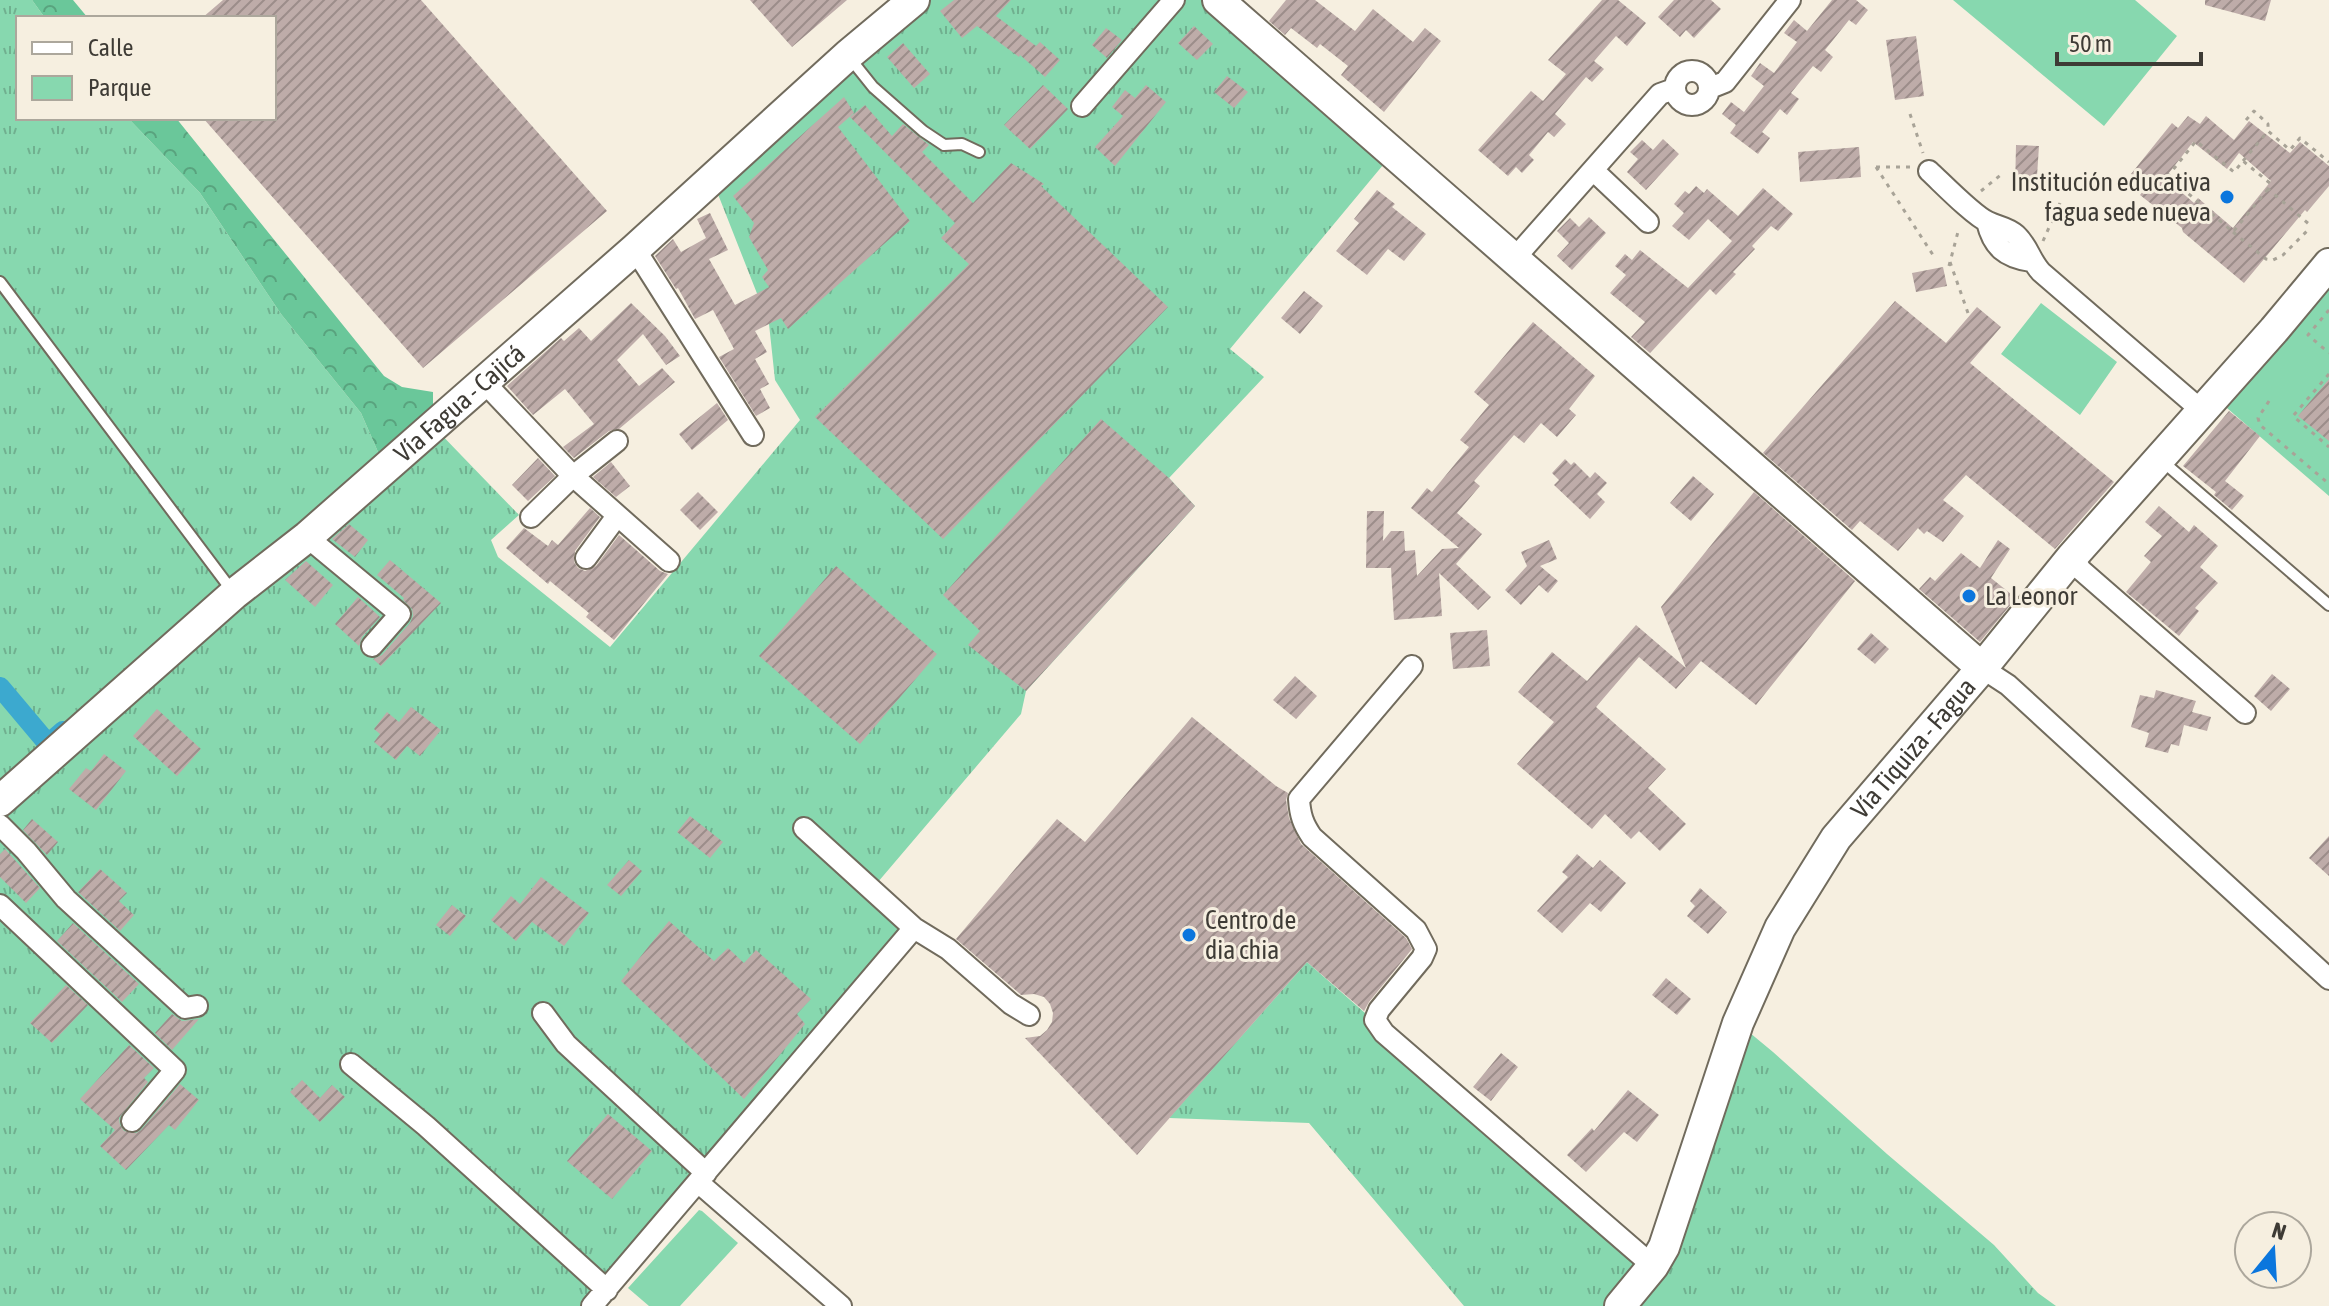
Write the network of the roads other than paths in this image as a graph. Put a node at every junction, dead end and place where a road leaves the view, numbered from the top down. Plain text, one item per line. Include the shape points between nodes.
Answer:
1 (914, 0) edge
2 (1174, 0) edge
3 (1218, 0) edge
4 (1780, 4) edge
5 (848, 55) junction
6 (1082, 106) dead end
7 (979, 152) dead end
8 (1928, 169) road end
9 (1593, 170) junction
10 (1648, 222) dead end
11 (635, 249) junction
12 (1514, 259) junction
13 (2329, 264) edge
14 (0, 282) edge
15 (483, 381) junction
16 (2201, 410) junction
17 (753, 435) dead end
18 (617, 441) dead end
19 (2159, 459) junction
20 (573, 476) junction
21 (617, 516) junction
22 (531, 517) dead end
23 (307, 537) junction
24 (2072, 557) junction
25 (586, 558) dead end
26 (669, 561) dead end
27 (234, 594) junction
28 (2329, 605) edge
29 (372, 646) dead end
30 (1412, 666) dead end
31 (1982, 668) junction
32 (2245, 713) dead end
33 (0, 801) edge
34 (0, 825) edge
35 (804, 828) dead end
36 (0, 905) edge
37 (914, 928) junction
38 (2329, 979) edge
39 (197, 1006) dead end
40 (543, 1013) dead end
41 (1029, 1015) dead end
42 (351, 1064) dead end
43 (132, 1121) dead end
44 (702, 1178) junction
45 (1653, 1266) junction
46 (607, 1290) junction
47 (592, 1306) edge
48 (841, 1306) edge
49 (1620, 1306) edge

1 - 5 street, Vía Fagua - Cajicá
2 - 6 street
3 - 12 street
4 - 9 street via 1725,82 1710,88 1700,73 1678,77 1674,89 1660,94
5 - 7 lane via 873,87 923,131 944,145 962,144
5 - 11 street, Vía Fagua - Cajicá
8 - 16 street via 1987,222 2018,236 2031,261
9 - 10 street
9 - 12 street
11 - 15 street, Vía Fagua - Cajicá
11 - 17 street
12 - 31 street
13 - 16 street, Vía Tiquiza - Fagua
14 - 27 lane
15 - 20 street
15 - 23 street, Vía Fagua - Cajicá
16 - 19 street, Vía Tiquiza - Fagua
18 - 20 street
19 - 24 street, Vía Tiquiza - Fagua
19 - 28 lane
20 - 21 street
20 - 22 street
21 - 25 street
21 - 26 street
23 - 27 street, Vía Fagua - Cajicá
23 - 29 street via 400,614
24 - 31 street, Vía Tiquiza - Fagua
24 - 32 street
27 - 33 street, Vía Fagua - Cajicá
30 - 45 street via 1299,799 1300,815 1312,837 1416,930 1426,949 1375,1020
31 - 38 street via 2008,685
31 - 45 street, Vía Tiquiza - Fagua via 1836,838 1780,928 1738,1023 1664,1247
34 - 39 street via 66,899 163,989 185,1008
35 - 37 street
36 - 43 street via 175,1070
37 - 41 street
37 - 44 street
40 - 44 street via 566,1044
42 - 46 street
44 - 46 street
44 - 48 street
45 - 49 street, Vía Tiquiza - Fagua
46 - 47 street

